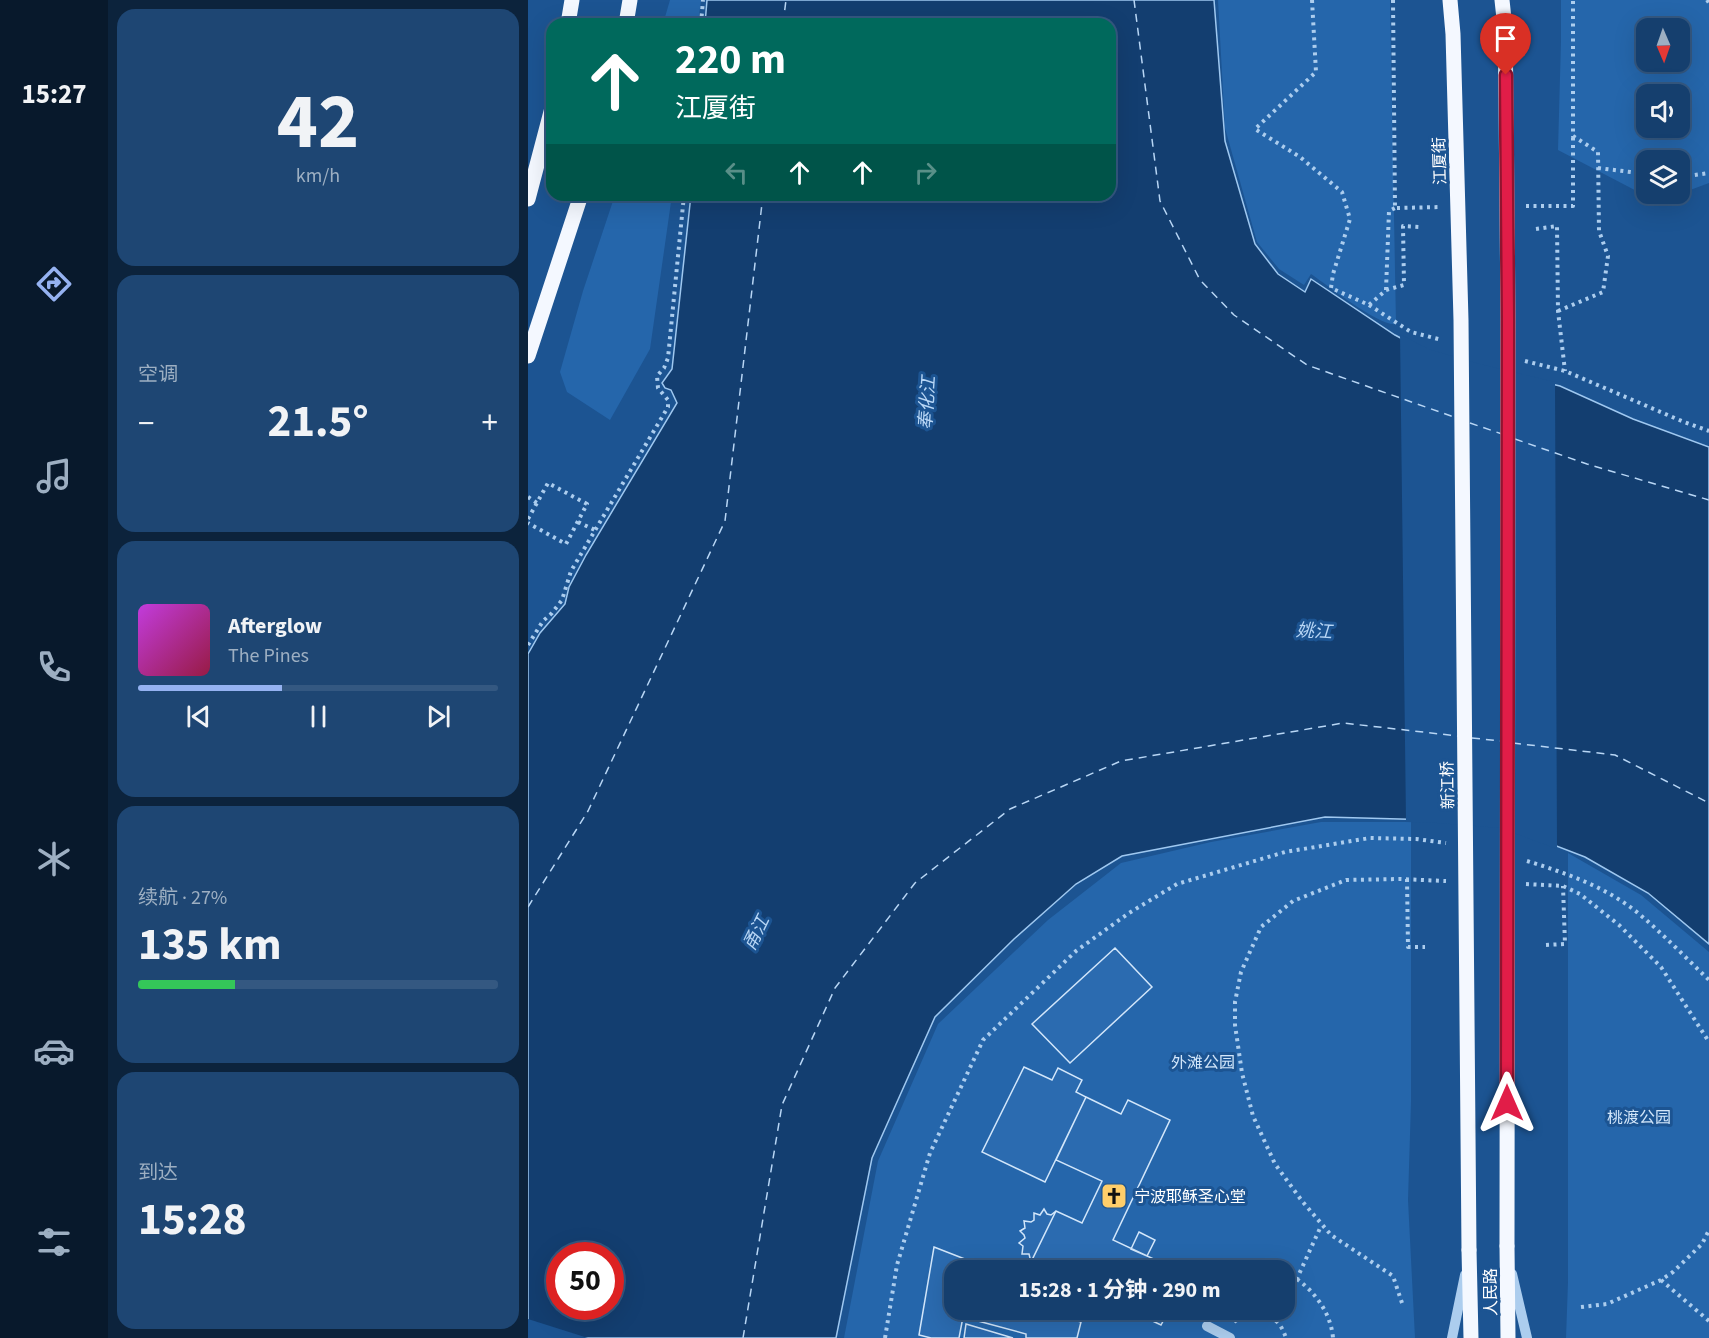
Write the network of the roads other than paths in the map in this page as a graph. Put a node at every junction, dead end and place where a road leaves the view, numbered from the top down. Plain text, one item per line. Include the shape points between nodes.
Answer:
1 (572, 0) edge
2 (630, 0) edge
3 (1450, 0) edge
4 (1502, 0) edge
5 (569, 18) edge
6 (627, 18) edge
7 (546, 131) edge
8 (528, 199) edge
9 (579, 201) edge
10 (1461, 320) joint
11 (528, 356) edge
12 (1508, 1252) junction
13 (1469, 1254) junction
14 (1207, 1326) dead end
15 (1227, 1337) edge
16 (1452, 1338) edge
17 (1471, 1338) edge
18 (1508, 1338) edge
19 (1527, 1338) edge

1 - 5 main road
2 - 6 main road
3 - 10 main road, 江厦街, bridge
4 - 12 main road, bridge via 1508,318
7 - 8 main road
9 - 11 main road
10 - 13 main road, 新江桥, bridge
12 - 18 main road, 人民路
12 - 19 street
13 - 16 street
13 - 17 main road, 人民路
14 - 15 street

